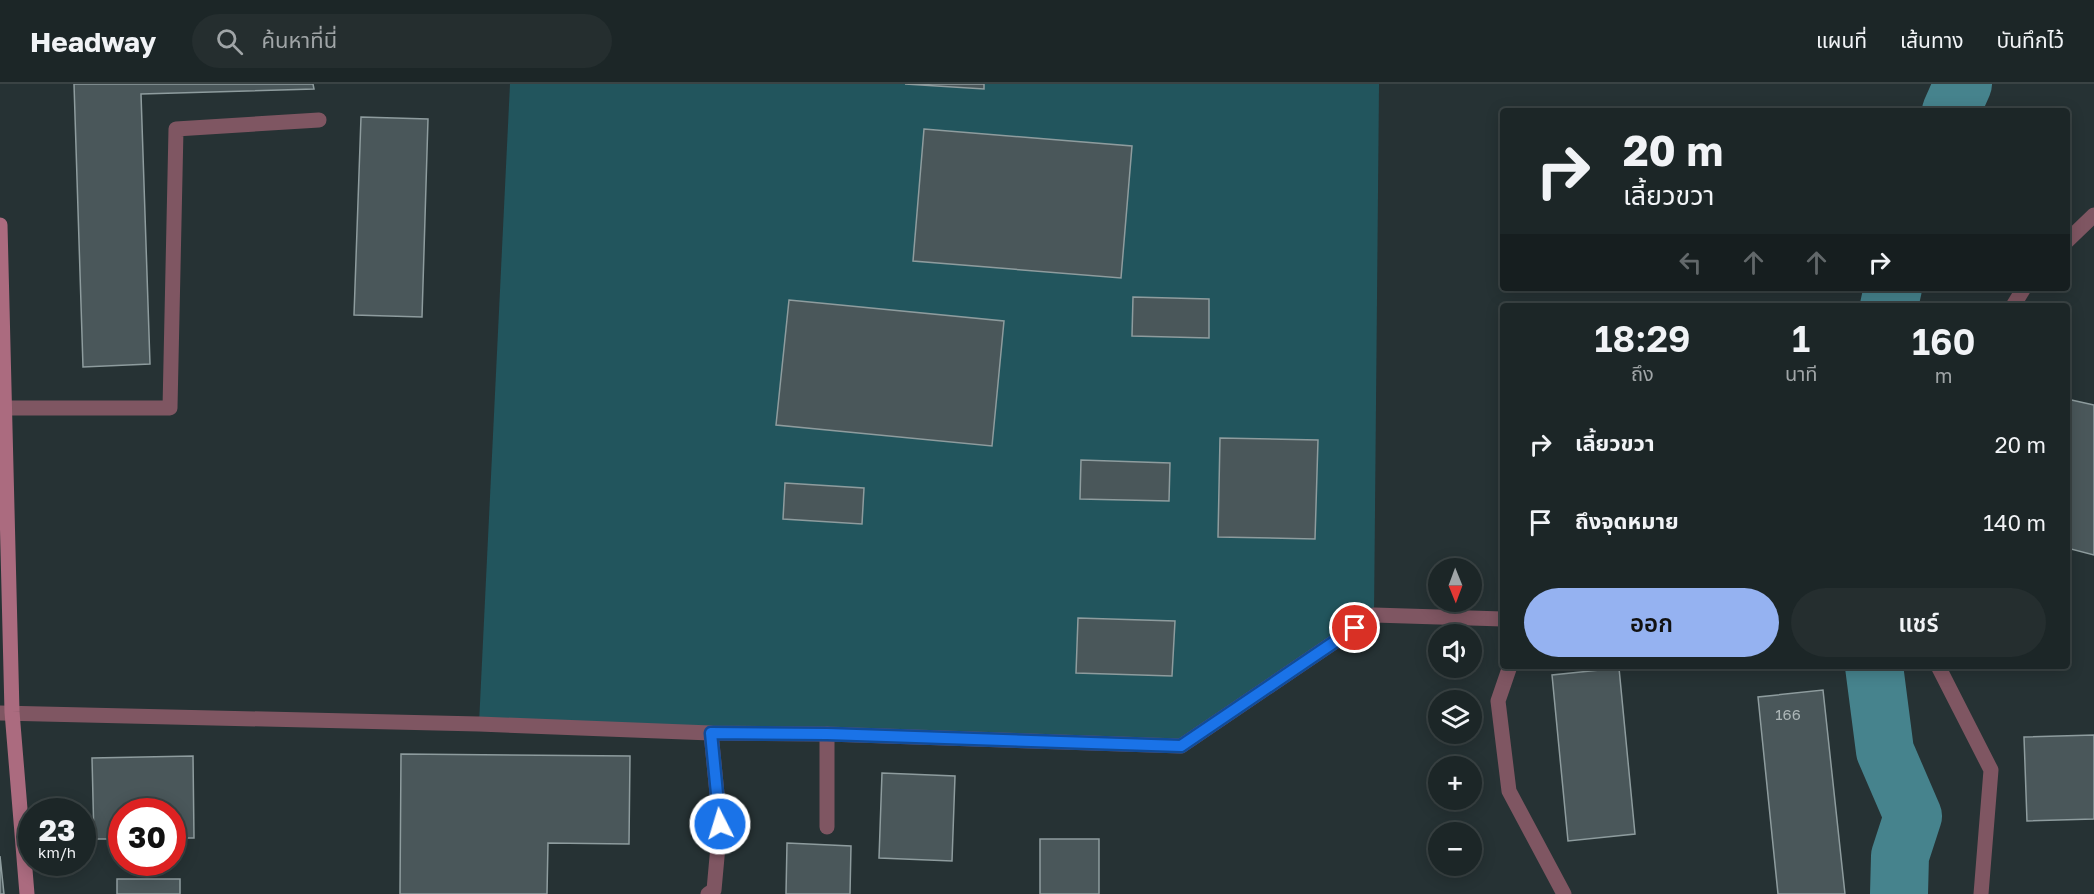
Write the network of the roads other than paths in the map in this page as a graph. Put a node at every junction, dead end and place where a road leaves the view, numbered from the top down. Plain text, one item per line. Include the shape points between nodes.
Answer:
1 (319, 120) dead end
2 (2094, 215) edge
3 (0, 225) edge
4 (2070, 238) edge
5 (4, 408) junction
6 (1500, 619) edge
7 (1509, 669) edge
8 (1940, 669) edge
9 (6, 712) edge
10 (711, 733) junction
11 (827, 734) junction
12 (827, 827) dead end
13 (27, 894) edge
14 (708, 894) edge
15 (1564, 894) edge
16 (1981, 894) edge

1 - 5 street via 176,129 170,408
2 - 4 street
3 - 5 street
5 - 9 street
6 - 11 street via 1374,615 1181,746
7 - 15 street via 1498,701 1509,790
8 - 16 street via 1991,770
9 - 10 street
9 - 13 street
10 - 11 street
10 - 14 street via 720,824 714,890
11 - 12 street

